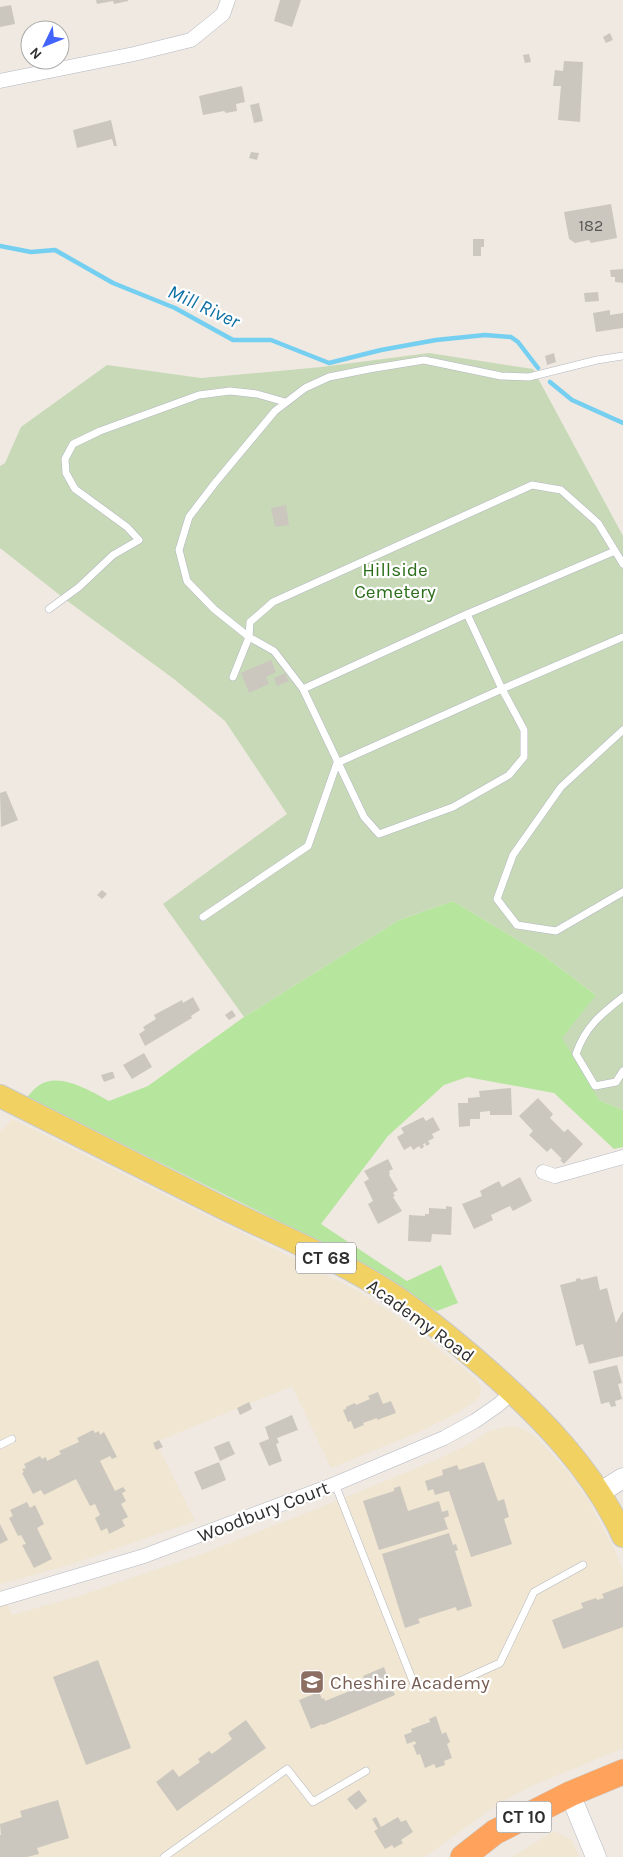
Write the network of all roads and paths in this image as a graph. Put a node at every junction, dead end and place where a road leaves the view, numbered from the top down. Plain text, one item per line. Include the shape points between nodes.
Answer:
1 (228, 0) edge
2 (0, 81) edge
3 (623, 356) edge
4 (285, 402) junction
5 (615, 552) junction
6 (623, 564) edge
7 (48, 609) dead end
8 (467, 614) junction
9 (623, 636) edge
10 (249, 637) junction
11 (233, 677) dead end
12 (303, 689) junction
13 (502, 689) junction
14 (623, 730) edge
15 (337, 763) junction
16 (623, 892) edge
17 (203, 917) dead end
18 (623, 997) edge
19 (623, 1071) edge
20 (0, 1096) edge
21 (623, 1157) edge
22 (543, 1172) dead end
23 (512, 1392) junction
24 (12, 1439) dead end
25 (0, 1445) edge
26 (623, 1478) edge
27 (335, 1484) junction
28 (599, 1493) junction
29 (623, 1536) edge
30 (583, 1565) dead end
31 (0, 1599) edge
32 (366, 1771) dead end
33 (623, 1772) edge
34 (570, 1794) junction
35 (164, 1857) edge
36 (463, 1857) edge
37 (596, 1857) edge

1 - 2 street via 223,14 190,40
3 - 4 lane via 529,377 501,376 424,360 329,377
4 - 7 lane via 230,391 199,395 73,444 65,460 66,473 75,489 127,527 139,540 113,554 80,587
4 - 10 lane via 189,517 179,550 187,581 214,609
5 - 6 lane
5 - 8 lane
5 - 10 lane via 598,523 561,490 532,486 273,602 250,622
8 - 12 lane
8 - 13 lane
9 - 13 lane
10 - 11 lane
10 - 12 lane via 274,651
12 - 15 lane
13 - 15 lane
13 - 15 lane via 524,730 524,757 508,775 453,807 379,834 364,817
14 - 16 lane via 561,787 513,855 497,899 517,925 556,931
15 - 17 lane via 308,846
18 - 19 lane via 596,1018 580,1041 576,1054 596,1086 616,1082
20 - 23 main road, Academy Road / CT 68 via 378,1286 454,1341
21 - 22 street via 555,1176
23 - 27 street, Woodbury Court via 475,1421 444,1438
23 - 28 main road, Academy Road / CT 68 via 550,1430
24 - 25 lane
26 - 28 street
27 - 30 lane via 414,1684 449,1686 500,1663 534,1592
27 - 31 street, Woodbury Court via 144,1556
28 - 29 main road, Academy Road / CT 68
32 - 35 lane via 314,1802 287,1768
33 - 34 highway, CT 10
34 - 36 highway, CT 10 via 495,1832
34 - 37 street

